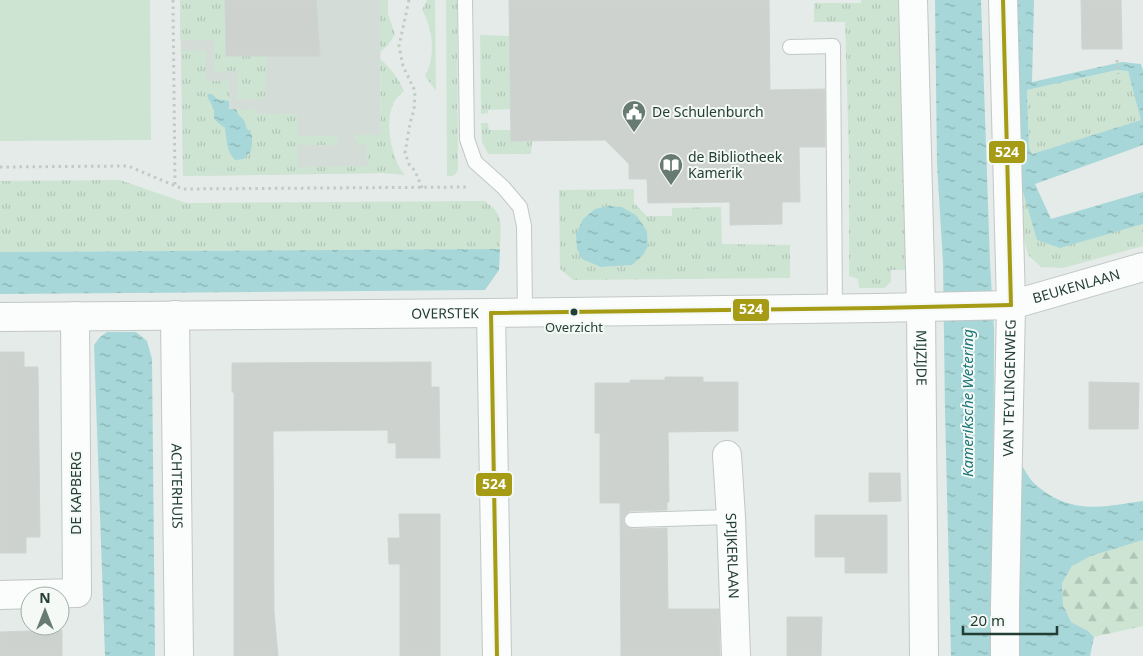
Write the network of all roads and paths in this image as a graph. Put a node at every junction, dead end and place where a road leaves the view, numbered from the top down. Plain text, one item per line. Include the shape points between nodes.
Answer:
1 (173, 0) edge
2 (409, 0) edge
3 (466, 0) edge
4 (913, 0) edge
5 (1003, 0) edge
6 (790, 47) dead end
7 (1118, 60) dead end
8 (1118, 74) dead end
9 (0, 166) edge
10 (175, 186) junction
11 (503, 186) junction
12 (422, 188) junction
13 (1143, 267) edge
14 (1004, 305) junction
15 (926, 307) junction
16 (835, 309) junction
17 (491, 313) junction
18 (525, 313) junction
19 (175, 315) junction
20 (75, 316) junction
21 (0, 317) edge
22 (727, 456) dead end
23 (731, 518) junction
24 (632, 520) dead end
25 (0, 595) edge
26 (179, 656) edge
27 (496, 656) edge
28 (736, 656) edge
29 (924, 656) edge
30 (1005, 656) edge

1 - 10 path
2 - 12 path via 399,46 403,66 415,91 406,153
3 - 11 lane via 467,139 475,162
4 - 15 street, MIJZIJDE
5 - 14 street, VAN TEYLINGENWEG
6 - 16 lane via 834,46
7 - 8 path
9 - 10 path via 128,166
10 - 12 path via 183,189
11 - 12 path
11 - 18 lane via 520,207 524,226
13 - 14 street, BEUKENLAAN
14 - 15 street, OVERSTEK
14 - 30 street, VAN TEYLINGENWEG
15 - 16 street, OVERSTEK
15 - 29 street, MIJZIJDE
16 - 18 street, OVERSTEK
17 - 18 street, OVERSTEK
17 - 19 street, OVERSTEK
17 - 27 street
19 - 20 street, OVERSTEK
19 - 26 street, ACHTERHUIS
20 - 21 street, OVERSTEK
20 - 25 street, DE KAPBERG via 77,592
22 - 23 street, SPIJKERLAAN
23 - 24 lane
23 - 28 street, SPIJKERLAAN

